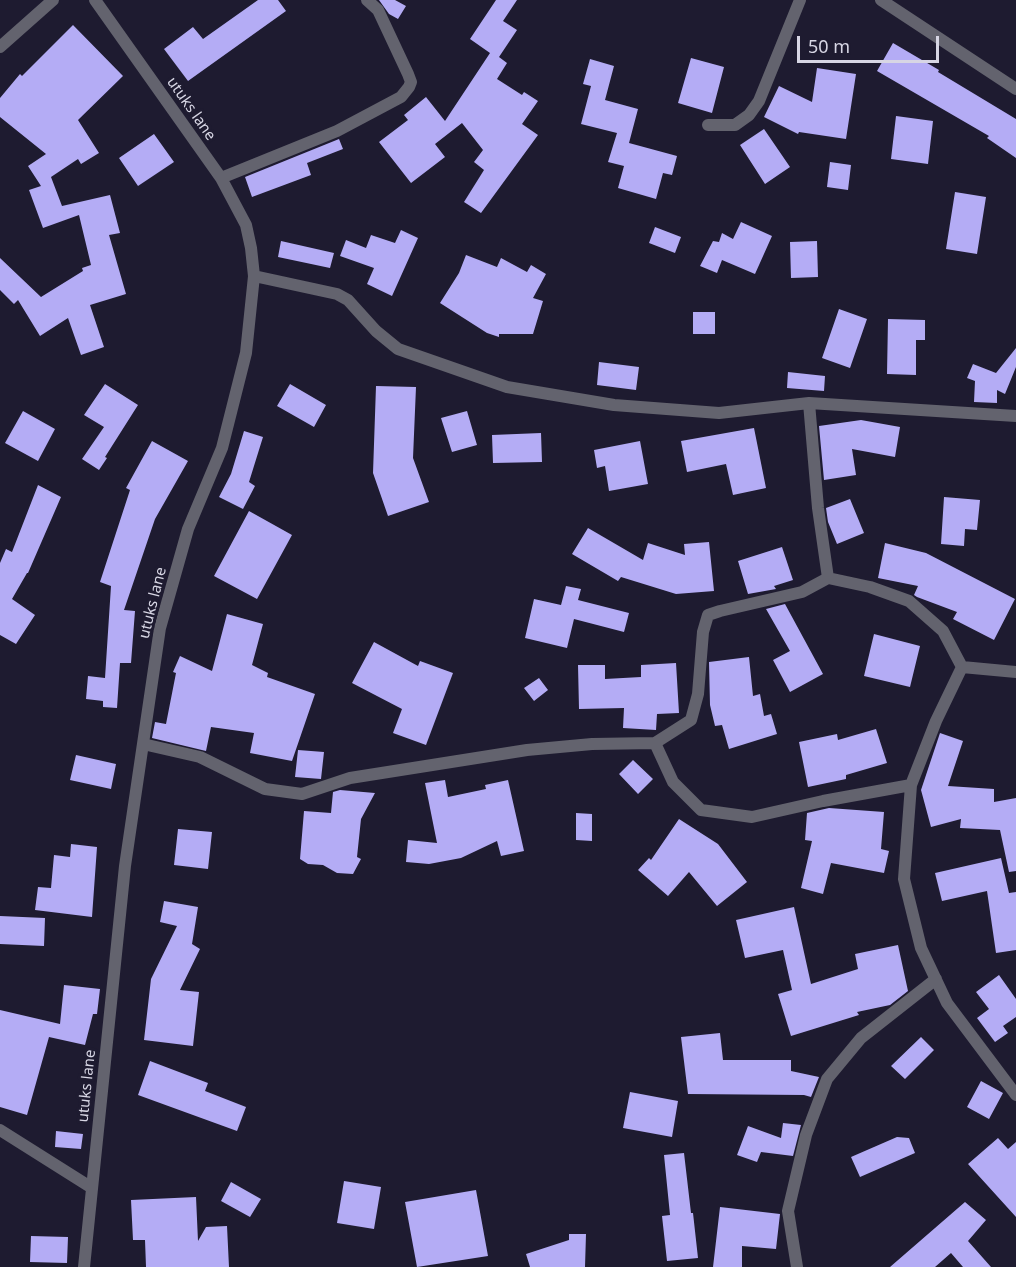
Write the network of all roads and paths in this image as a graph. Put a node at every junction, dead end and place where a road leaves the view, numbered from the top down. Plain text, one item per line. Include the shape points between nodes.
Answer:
1 (53, 0) edge
2 (94, 0) edge
3 (368, 0) edge
4 (800, 0) edge
5 (881, 0) edge
6 (0, 47) edge
7 (1016, 89) edge
8 (708, 125) dead end
9 (221, 178) junction
10 (254, 276) junction
11 (809, 403) junction
12 (1016, 417) edge
13 (828, 578) junction
14 (962, 667) junction
15 (1016, 672) edge
16 (655, 743) junction
17 (143, 744) junction
18 (911, 785) junction
19 (936, 979) junction
20 (1016, 1095) edge
21 (0, 1130) edge
22 (92, 1188) junction
23 (84, 1267) edge
24 (797, 1267) edge

1 - 6 street
2 - 9 street, utuks lane
3 - 9 street via 378,10 411,82 401,97 337,131
4 - 8 street via 759,101 749,115 735,125
5 - 7 street
9 - 10 street, utuks lane via 246,225
10 - 11 street via 337,294 398,349 507,387 615,405 719,412
10 - 17 street, utuks lane via 246,353 222,448 188,529 160,628
11 - 12 street
11 - 13 street
13 - 14 street via 909,601 942,631
13 - 16 street via 802,592 708,615 698,694 690,720
14 - 15 street
14 - 18 street
16 - 17 street via 527,750 350,778 302,795 265,789 200,757
16 - 18 street via 673,782 701,810 752,818
17 - 22 street, utuks lane via 125,866
18 - 19 street via 904,879 921,948
19 - 20 street via 947,1004
19 - 24 street via 861,1038 828,1079 806,1135 788,1211
21 - 22 street
22 - 23 street, utuks lane

